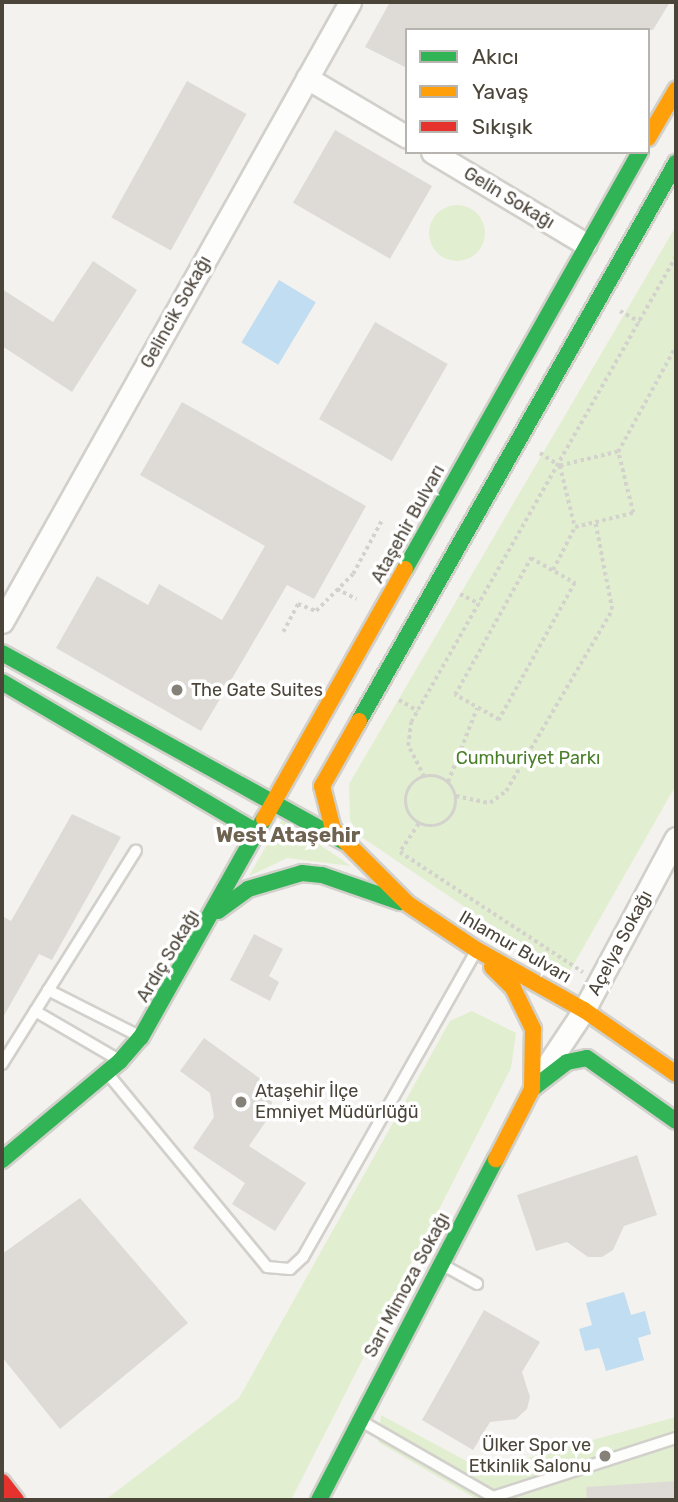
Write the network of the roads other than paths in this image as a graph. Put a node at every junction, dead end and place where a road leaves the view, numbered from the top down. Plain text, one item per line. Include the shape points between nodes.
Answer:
1 (350, 2) edge
2 (307, 78) junction
3 (676, 90) edge
4 (650, 135) edge
5 (405, 136) edge
6 (435, 154) edge
7 (639, 154) edge
8 (676, 163) edge
9 (586, 244) junction
10 (2, 622) edge
11 (2, 653) edge
12 (2, 682) edge
13 (275, 803) junction
14 (257, 832) junction
15 (676, 838) edge
16 (344, 842) junction
17 (136, 850) dead end
18 (408, 904) junction
19 (212, 916) junction
20 (477, 950) junction
21 (48, 990) junction
22 (584, 1010) junction
23 (35, 1011) junction
24 (141, 1037) junction
25 (120, 1061) junction
26 (2, 1063) edge
27 (106, 1072) junction
28 (676, 1074) edge
29 (532, 1089) junction
30 (676, 1121) edge
31 (2, 1160) edge
32 (440, 1264) junction
33 (477, 1284) dead end
34 (359, 1420) junction
35 (676, 1438) edge
36 (2, 1482) edge
37 (494, 1498) edge
38 (16, 1500) edge
39 (319, 1500) edge

1 - 2 street, Gelincik Sokağı
2 - 5 street
2 - 10 street, Gelincik Sokağı
3 - 4 main road
6 - 9 street, Gelin Sokağı
7 - 9 main road, Ataşehir Bulvarı
8 - 16 main road via 326,773 322,786 327,809
9 - 13 main road, Ataşehir Bulvarı
11 - 13 main road
12 - 14 main road
13 - 14 main road, Ataşehir Bulvarı
13 - 16 main road
14 - 19 main road, Ataşehir Bulvarı
15 - 22 street, Açelya Sokağı
16 - 18 main road, Ihlamur Bulvarı
17 - 21 lane
18 - 19 main road, Ardıç Sokağı via 322,875 302,873 248,889
18 - 20 main road, Ihlamur Bulvarı
19 - 24 main road, Ardıç Sokağı
20 - 22 main road, Ihlamur Bulvarı
20 - 27 lane via 303,1257 290,1269 267,1267
20 - 29 main road via 525,1006 533,1029
21 - 23 lane
21 - 24 lane
22 - 28 main road, Ihlamur Bulvarı
22 - 29 street, Açelya Sokağı
23 - 25 lane
23 - 26 lane
24 - 25 main road, Ardıç Sokağı
25 - 27 main road, Ardıç Sokağı
27 - 31 main road, Ardıç Sokağı
29 - 30 main road via 567,1062 587,1058
29 - 32 main road, Sarı Mimoza Sokağı
32 - 33 lane
32 - 34 main road, Sarı Mimoza Sokağı
34 - 37 lane
34 - 39 main road, Sarı Mimoza Sokağı
35 - 37 lane
36 - 38 main road

